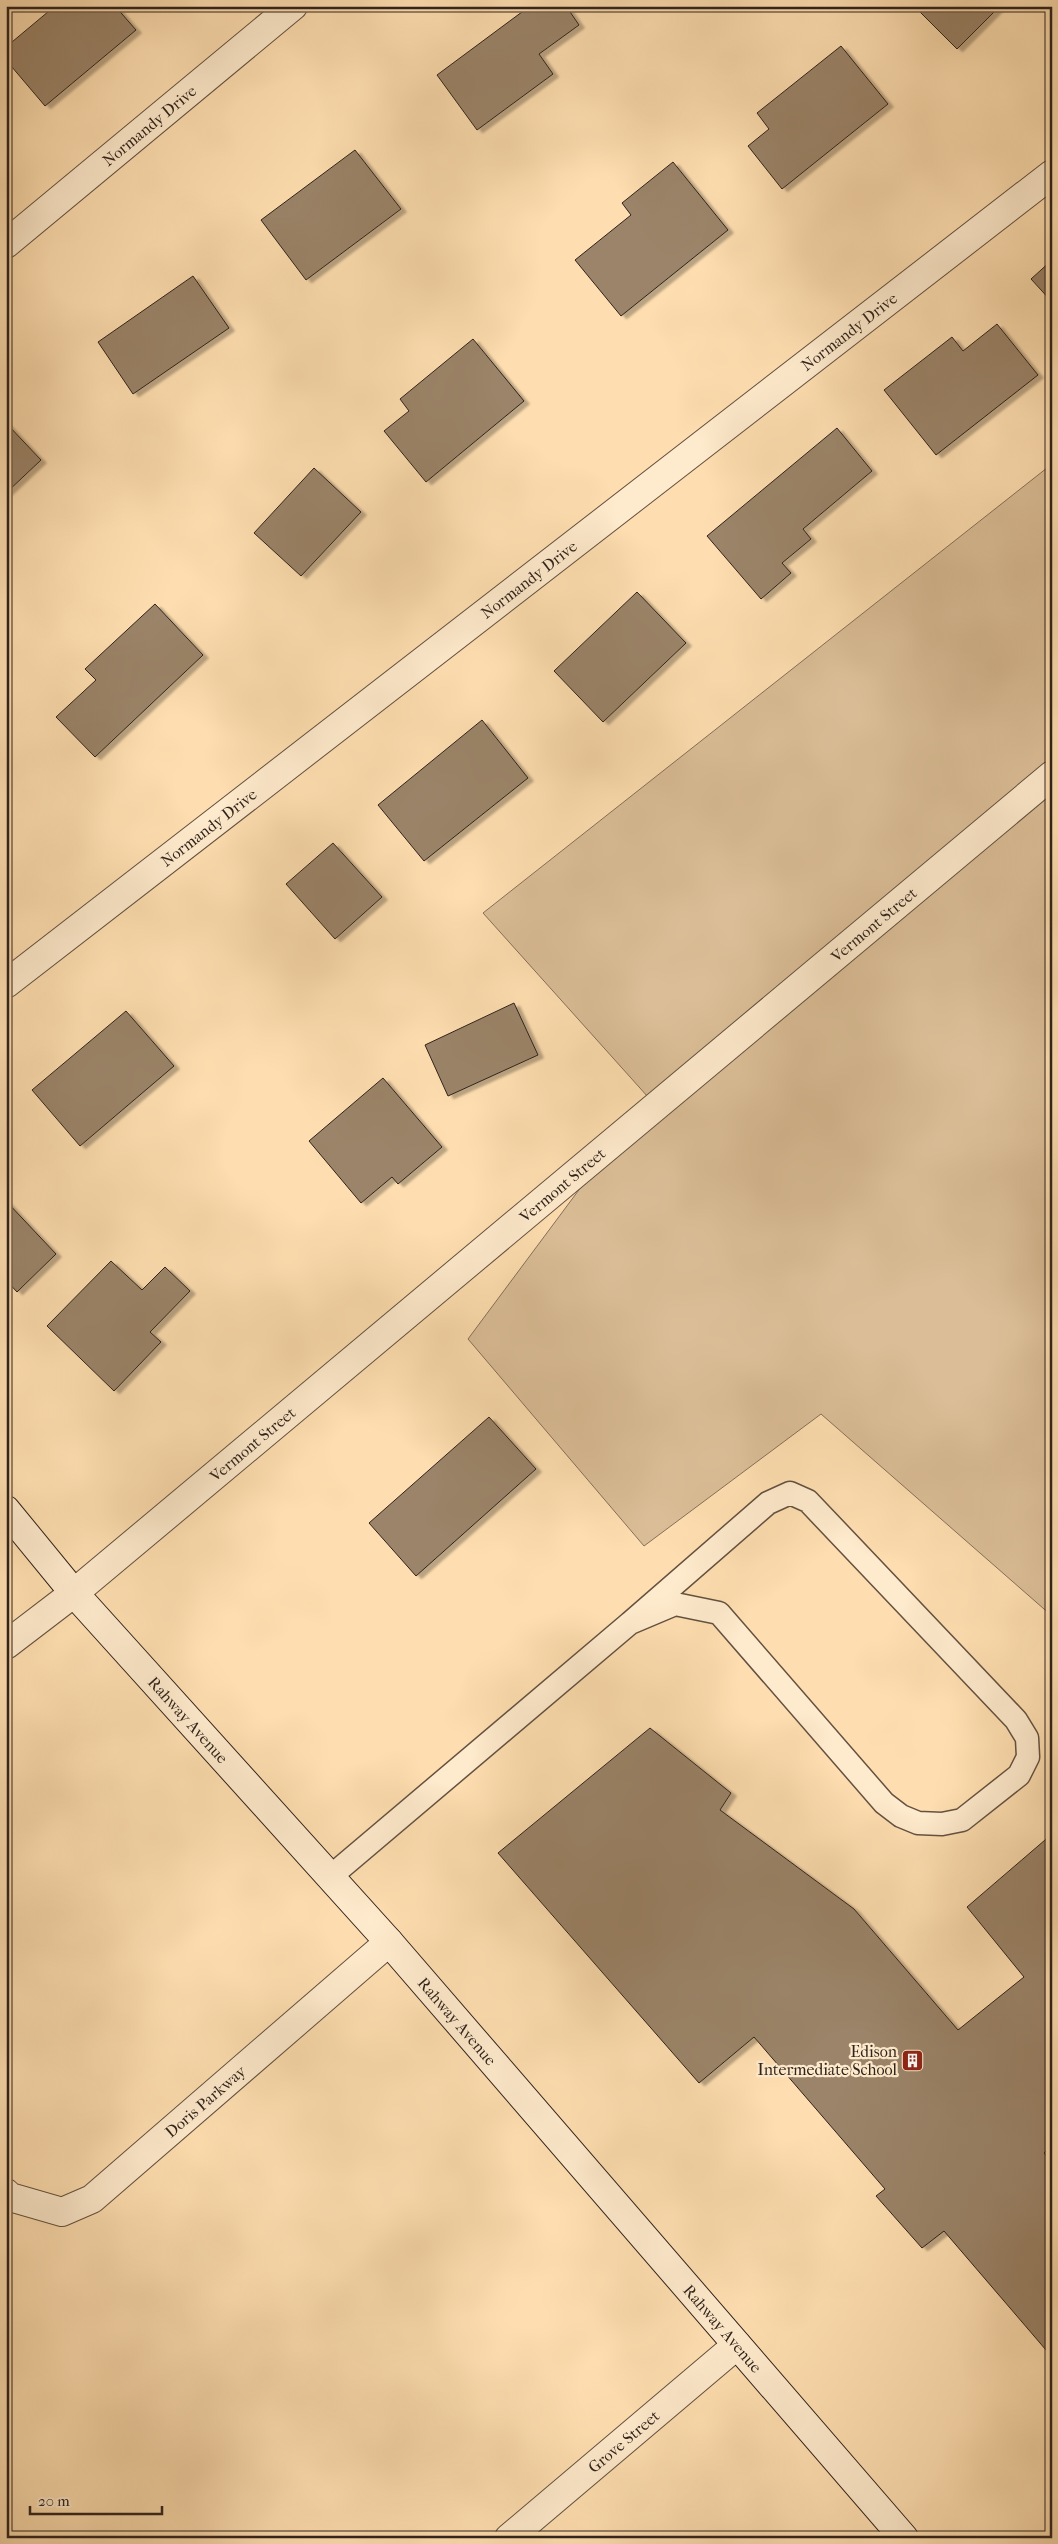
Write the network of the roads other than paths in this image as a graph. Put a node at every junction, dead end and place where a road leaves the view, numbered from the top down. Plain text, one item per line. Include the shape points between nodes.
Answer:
1 (293, 6) edge
2 (1052, 174) edge
3 (6, 244) edge
4 (1052, 775) edge
5 (6, 984) edge
6 (6, 1510) edge
7 (74, 1593) junction
8 (630, 1623) junction
9 (6, 1645) edge
10 (330, 1877) junction
11 (389, 1942) junction
12 (6, 2193) edge
13 (737, 2344) junction
14 (509, 2538) edge
15 (904, 2538) edge

1 - 3 street, Normandy Drive
2 - 5 street, Normandy Drive
4 - 7 street, Vermont Street
6 - 7 street, Rahway Avenue
7 - 9 street
7 - 10 street, Rahway Avenue
8 - 8 lane via 675,1604 719,1613 884,1803 900,1816 918,1823 942,1824 962,1820 1019,1775 1028,1757 1027,1738 1016,1720 808,1501 790,1493 768,1503
8 - 10 lane
10 - 11 street, Rahway Avenue
11 - 12 street, Doris Parkway via 92,2199 62,2212 10,2198
11 - 13 street, Rahway Avenue
13 - 14 street, Grove Street
13 - 15 street, Rahway Avenue

